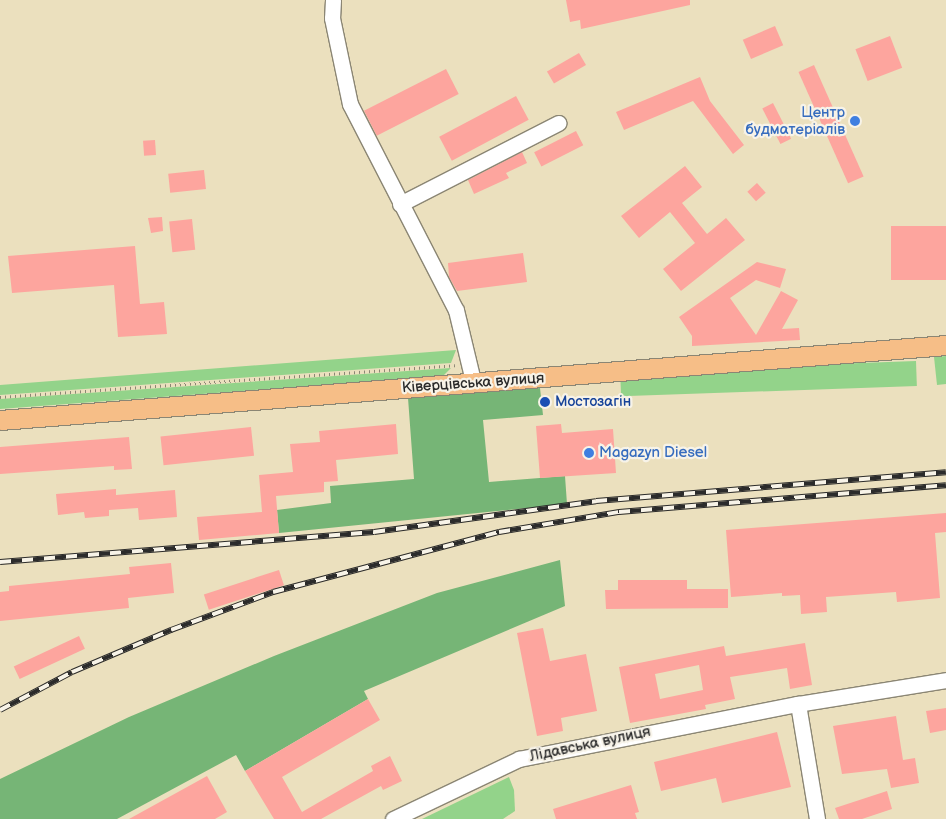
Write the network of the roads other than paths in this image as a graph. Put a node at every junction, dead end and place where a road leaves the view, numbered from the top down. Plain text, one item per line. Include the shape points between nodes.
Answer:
1 (333, 0) edge
2 (558, 123) dead end
3 (400, 204) junction
4 (946, 345) edge
5 (471, 373) junction
6 (0, 420) edge
7 (946, 680) edge
8 (798, 704) junction
9 (393, 819) edge
10 (817, 819) edge

1 - 3 street via 332,18 350,104
2 - 3 street
3 - 5 street via 456,310
4 - 5 main road, Ківерцівська вулиця
5 - 6 main road, Ківерцівська вулиця
7 - 8 street, Лідавська вулиця
8 - 9 street, Лідавська вулиця via 519,759
8 - 10 street

